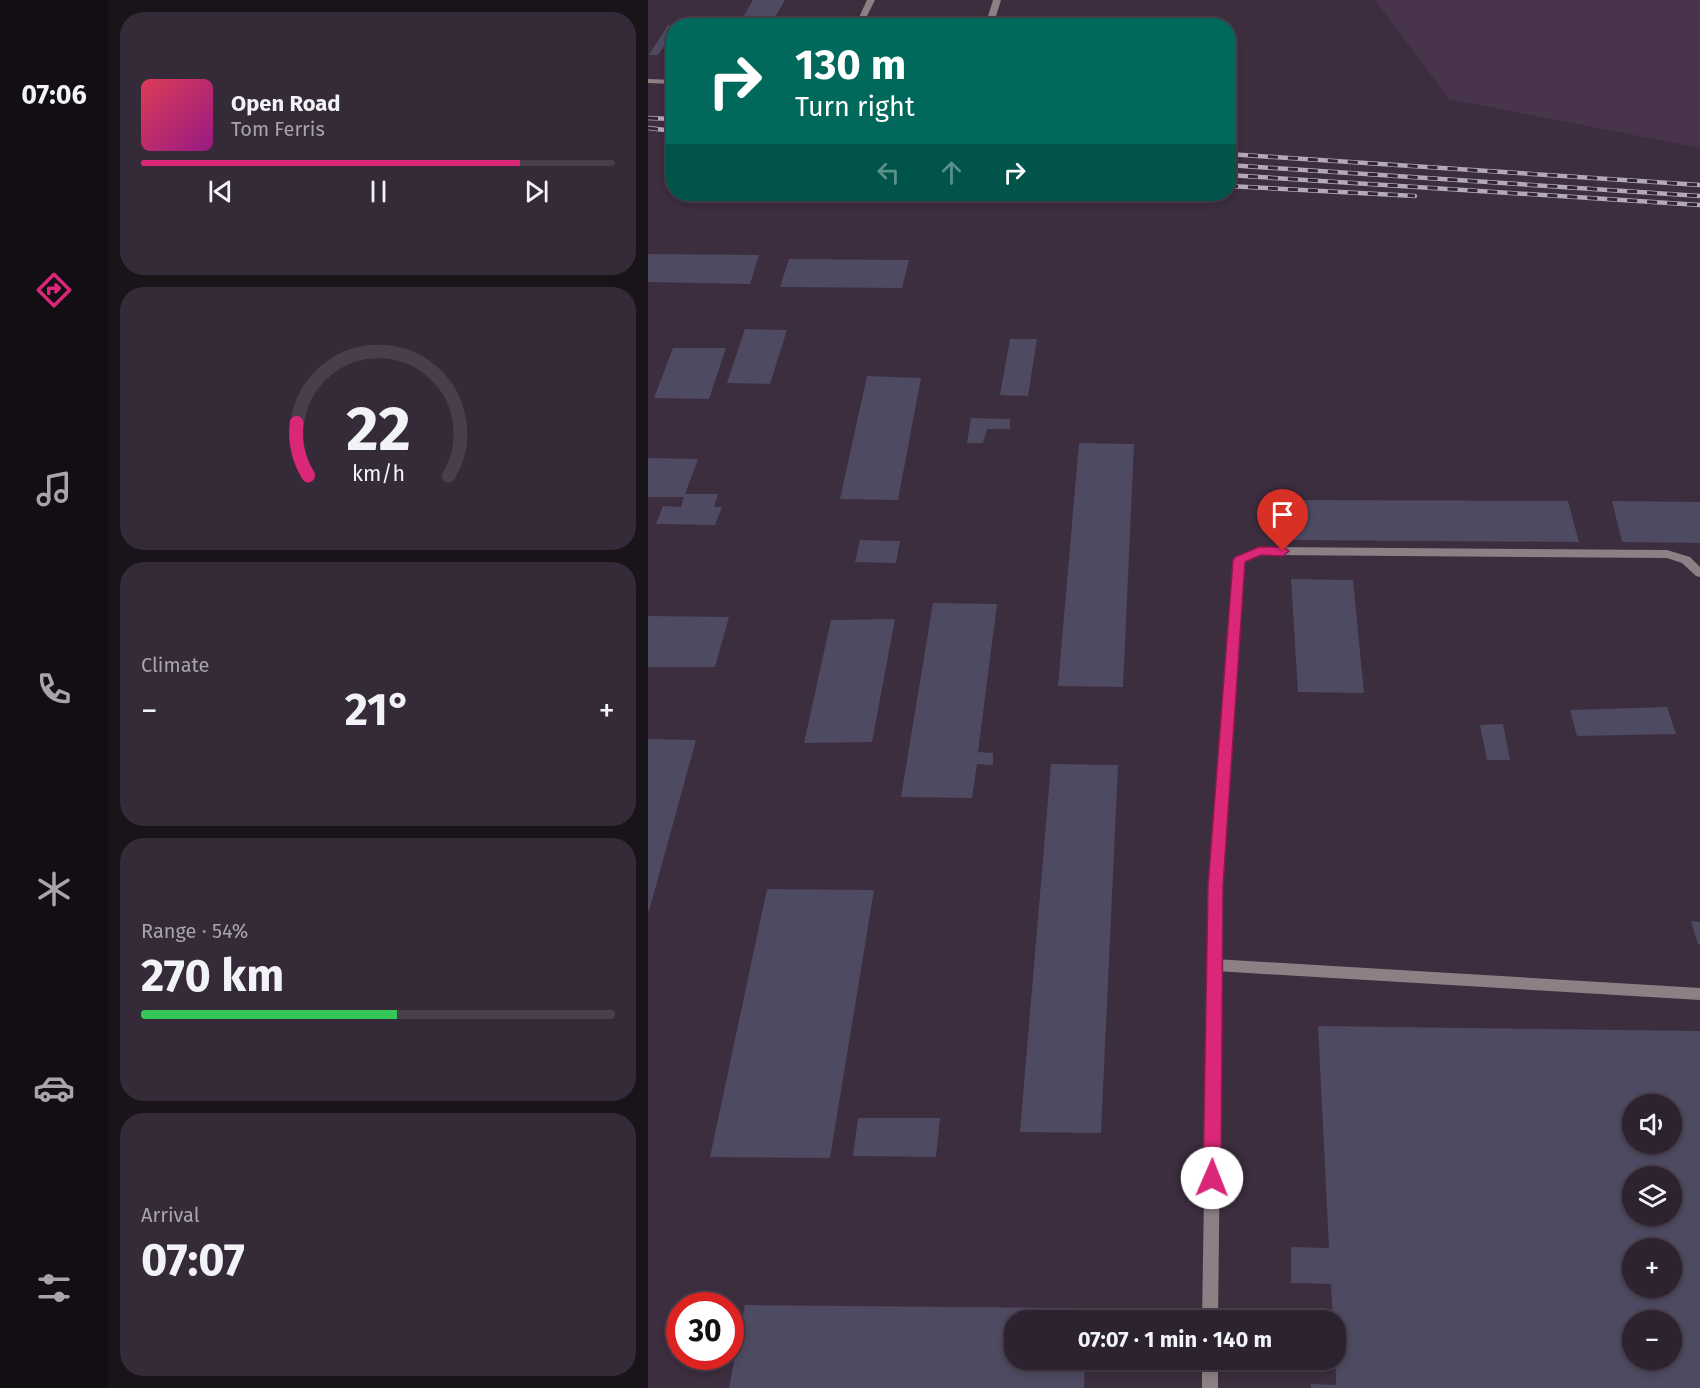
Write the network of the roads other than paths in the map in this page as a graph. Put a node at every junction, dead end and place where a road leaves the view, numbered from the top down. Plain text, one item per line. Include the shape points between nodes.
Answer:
1 (871, 0) edge
2 (997, 0) edge
3 (862, 18) edge
4 (991, 18) edge
5 (648, 81) edge
6 (666, 82) edge
7 (1700, 573) edge
8 (1215, 965) junction
9 (1700, 994) edge
10 (1210, 1310) edge
11 (1210, 1370) edge
12 (1209, 1388) edge

1 - 3 street
2 - 4 street
5 - 6 street
7 - 8 street via 1686,560 1667,554 1259,551 1239,560 1216,886
8 - 9 street
8 - 10 street
11 - 12 street

